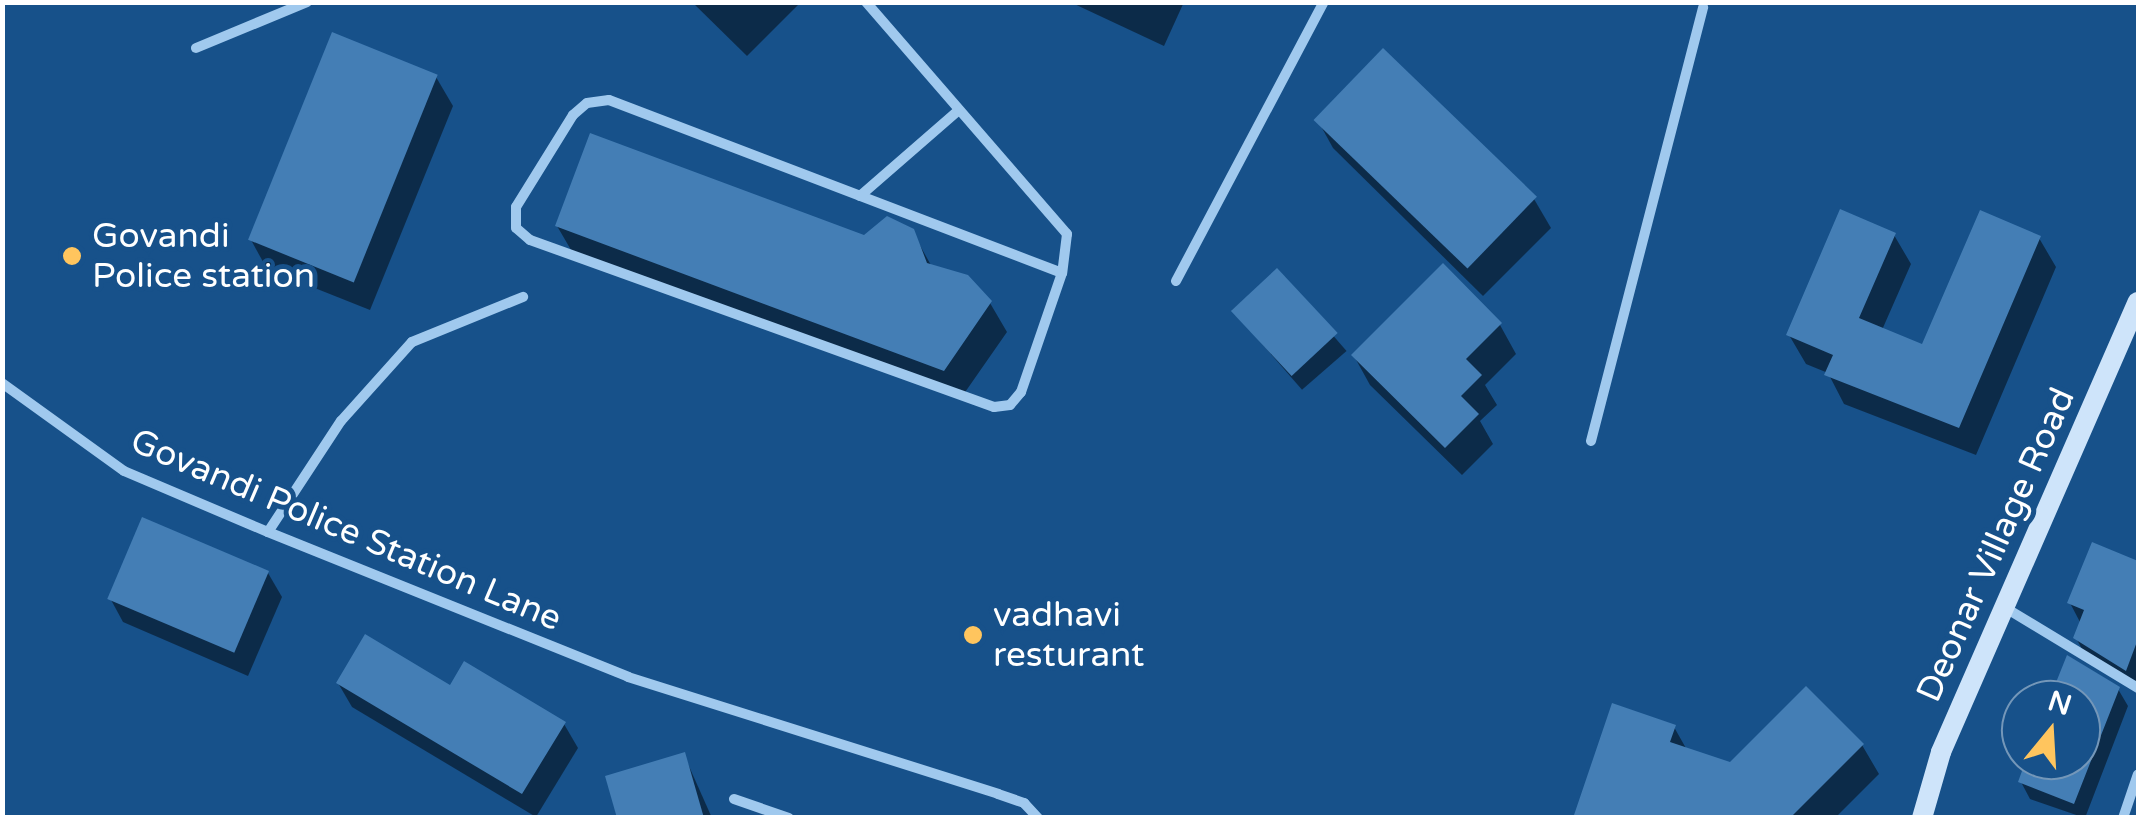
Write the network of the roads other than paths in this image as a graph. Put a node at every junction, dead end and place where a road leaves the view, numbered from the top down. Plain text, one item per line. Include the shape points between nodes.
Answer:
1 (307, 2) edge
2 (866, 2) edge
3 (1324, 2) edge
4 (1688, 2) edge
5 (1704, 5) edge
6 (196, 48) dead end
7 (959, 110) junction
8 (860, 196) junction
9 (1062, 273) junction
10 (1176, 280) dead end
11 (523, 297) dead end
12 (2138, 302) edge
13 (2, 384) edge
14 (1590, 441) dead end
15 (268, 532) junction
16 (2003, 607) junction
17 (2138, 688) edge
18 (2138, 774) edge
19 (734, 800) dead end
20 (789, 818) edge
21 (1038, 818) edge
22 (1922, 818) edge
23 (2123, 818) edge

1 - 6 street
2 - 7 street
3 - 10 street
4 - 5 street
5 - 14 street
7 - 8 street
7 - 9 street via 1067,234
8 - 9 street
8 - 9 street via 609,100 587,103 572,116 516,207 516,228 530,240 994,407 1010,406 1021,392
11 - 15 street via 412,342 340,421
12 - 16 main road, Deonar Village Road
13 - 15 street, Govandi Police Station Lane via 124,471
15 - 21 street, Govandi Police Station Lane via 628,677 998,794 1024,803
16 - 17 street
16 - 22 main road, Deonar Village Road via 1940,752
18 - 23 street
19 - 20 street

